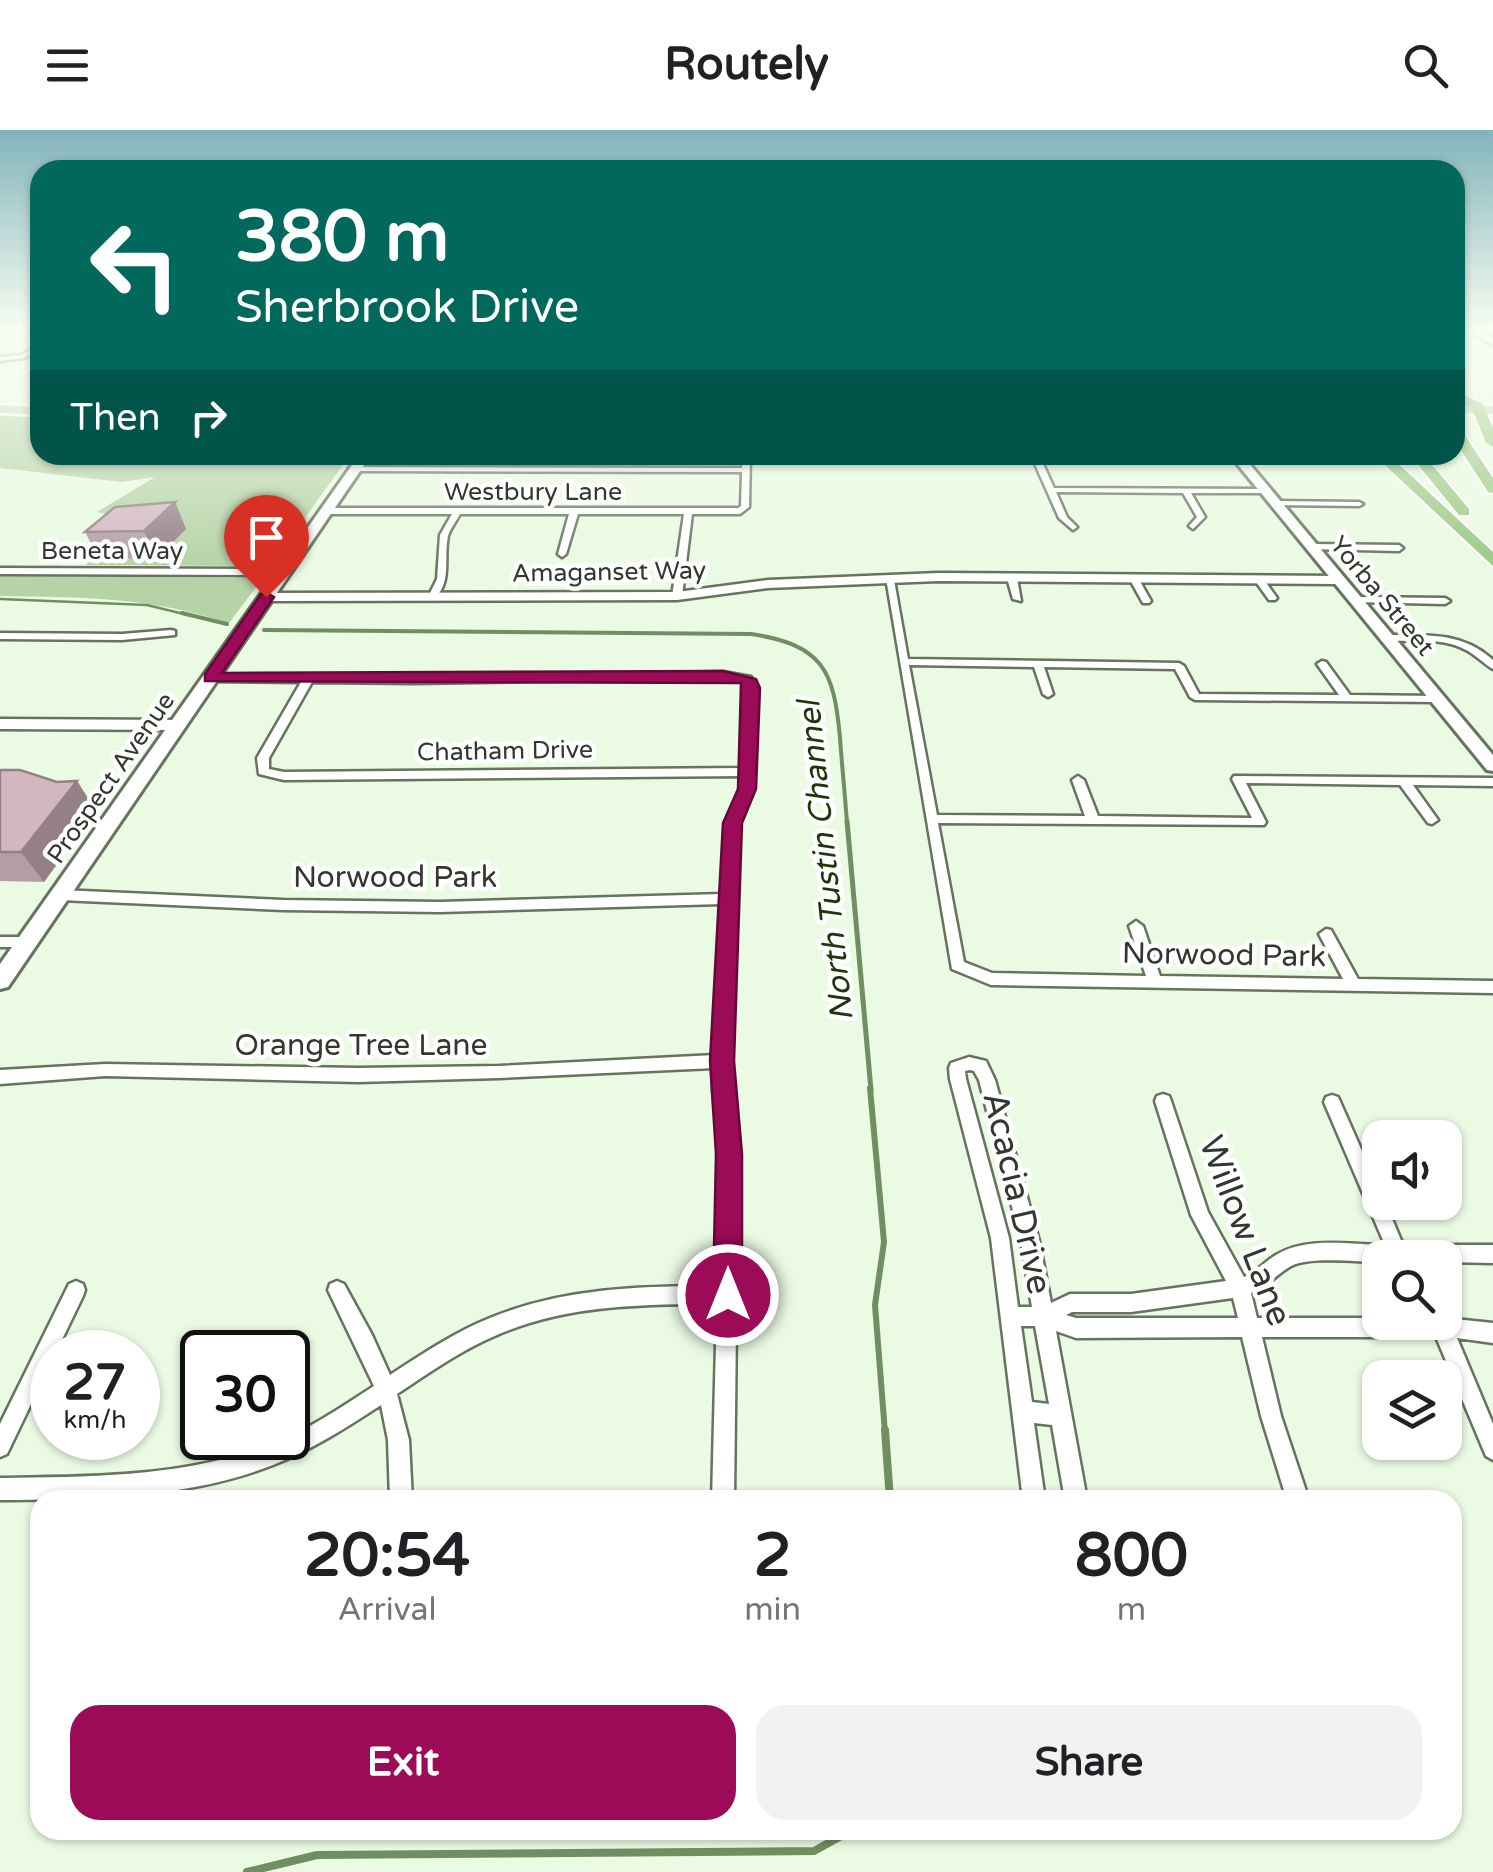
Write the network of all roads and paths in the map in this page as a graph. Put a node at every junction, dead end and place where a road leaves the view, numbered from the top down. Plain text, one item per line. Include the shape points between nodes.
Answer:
1 (1470, 409) edge
2 (1493, 443) edge
3 (1465, 446) edge
4 (358, 465) edge
5 (746, 465) edge
6 (1040, 465) edge
7 (1244, 465) edge
8 (1392, 465) edge
9 (1426, 465) edge
10 (1458, 467) dead end
11 (355, 469) junction
12 (746, 470) junction
13 (1493, 489) edge
14 (1051, 490) junction
15 (1186, 491) junction
16 (1271, 497) junction
17 (1359, 504) dead end
18 (1493, 505) edge
19 (326, 511) junction
20 (456, 512) junction
21 (574, 512) junction
22 (688, 512) junction
23 (1193, 526) dead end
24 (1073, 527) dead end
25 (1493, 543) edge
26 (1312, 547) junction
27 (1399, 548) dead end
28 (562, 554) dead end
29 (1493, 561) edge
30 (0, 571) edge
31 (284, 572) junction
32 (1012, 578) junction
33 (1134, 578) junction
34 (1259, 579) junction
35 (889, 580) junction
36 (1339, 580) junction
37 (677, 596) junction
38 (266, 597) junction
39 (433, 598) junction
40 (1272, 598) dead end
41 (1018, 599) dead end
42 (1356, 600) junction
43 (1146, 601) dead end
44 (1445, 601) dead end
45 (171, 633) dead end
46 (0, 636) edge
47 (1388, 638) junction
48 (905, 662) junction
49 (1038, 664) junction
50 (1322, 664) dead end
51 (1493, 666) edge
52 (211, 678) junction
53 (308, 678) junction
54 (1048, 694) dead end
55 (1346, 698) junction
56 (1438, 699) junction
57 (0, 724) edge
58 (178, 725) junction
59 (1493, 766) edge
60 (748, 772) junction
61 (1078, 780) dead end
62 (1404, 781) junction
63 (1493, 782) edge
64 (932, 819) junction
65 (1093, 820) junction
66 (1432, 820) dead end
67 (60, 895) junction
68 (729, 899) junction
69 (1136, 926) dead end
70 (1326, 934) dead end
71 (0, 942) edge
72 (26, 942) junction
73 (0, 980) edge
74 (1155, 982) junction
75 (1354, 986) junction
76 (1493, 988) edge
77 (722, 1061) junction
78 (0, 1077) edge
79 (1163, 1101) dead end
80 (1332, 1102) dead end
81 (1392, 1240) edge
82 (1362, 1252) edge
83 (1462, 1253) edge
84 (1493, 1254) edge
85 (1240, 1288) junction
86 (76, 1290) dead end
87 (336, 1290) dead end
88 (728, 1295) junction
89 (1011, 1316) junction
90 (1044, 1318) junction
91 (1362, 1326) edge
92 (1251, 1327) junction
93 (1462, 1329) edge
94 (1493, 1333) edge
95 (1448, 1340) edge
96 (388, 1390) junction
97 (1023, 1412) junction
98 (1061, 1415) junction
99 (0, 1447) edge
100 (1493, 1449) edge
101 (0, 1490) edge
102 (400, 1490) edge
103 (723, 1490) edge
104 (1033, 1490) edge
105 (1074, 1490) edge
106 (1295, 1490) edge

1 - 2 highway
3 - 13 highway
4 - 11 main road, Prospect Avenue
5 - 12 street
6 - 14 street
7 - 16 main road, Yorba Street
8 - 29 highway
9 - 25 highway
10 - 18 highway
11 - 12 street
11 - 19 main road, Prospect Avenue
12 - 22 street, Westbury Lane via 740,511
14 - 15 street
14 - 24 street
15 - 16 street
15 - 23 street via 1201,517
16 - 17 street
16 - 26 main road, Yorba Street
19 - 20 street, Westbury Lane
19 - 31 main road, Prospect Avenue
20 - 21 street, Westbury Lane
20 - 39 street via 444,535 442,578
21 - 22 street, Westbury Lane
21 - 28 street
22 - 37 street
26 - 27 street
26 - 36 main road, Yorba Street
30 - 31 street, Beneta Way
31 - 38 main road, Prospect Avenue
32 - 33 street, Amaganset Way
32 - 35 street, Amaganset Way
32 - 41 street
33 - 34 street, Amaganset Way
33 - 43 street
34 - 36 street, Amaganset Way
34 - 40 street
35 - 37 street, Amaganset Way via 768,584
35 - 48 street
36 - 42 main road, Yorba Street
37 - 39 street, Amaganset Way
38 - 39 street, Amaganset Way
38 - 52 main road, Prospect Avenue
42 - 44 street
42 - 47 main road, Yorba Street
45 - 46 street
47 - 51 street via 1452,639 1478,650
47 - 56 main road, Yorba Street
48 - 49 street
48 - 64 street
49 - 54 street
49 - 55 street via 1179,666 1195,697
50 - 55 street
52 - 53 street
52 - 58 main road, Prospect Avenue
53 - 60 street via 748,679
53 - 60 street, Chatham Drive via 263,758 263,771
55 - 56 street
56 - 59 main road, Yorba Street
57 - 58 street
58 - 67 main road, Prospect Avenue
60 - 68 street via 732,823
61 - 65 street
62 - 63 street
62 - 65 street via 1238,779 1260,822
62 - 66 street
64 - 65 street
64 - 74 street, Norwood Park via 957,966 991,979
67 - 68 street, Norwood Park via 440,906
67 - 72 main road, Prospect Avenue
68 - 77 street
69 - 74 street
70 - 75 street
71 - 72 street
72 - 73 main road, Prospect Avenue
74 - 75 street, Norwood Park
75 - 76 street, Norwood Park
77 - 78 street, Orange Tree Lane via 481,1072 105,1070
77 - 88 street
79 - 85 street, Willow Lane via 1200,1215
80 - 81 street
82 - 85 street via 1302,1253
83 - 84 street
85 - 90 street via 1131,1303 1070,1303
85 - 92 street, Willow Lane
86 - 99 street
87 - 96 street
88 - 96 street via 630,1295 550,1306 464,1341
88 - 103 street
89 - 90 street
89 - 90 street, Acacia Drive via 1000,1238 958,1079 957,1068 969,1063 980,1066 986,1080
89 - 97 street, Acacia Drive
90 - 92 street via 1076,1328
90 - 98 street, Acacia Drive
91 - 92 street
92 - 106 street, Willow Lane
93 - 94 street
95 - 100 street
96 - 101 street via 321,1431 172,1484
96 - 102 street
97 - 98 street
97 - 104 street, Acacia Drive
98 - 105 street, Acacia Drive

